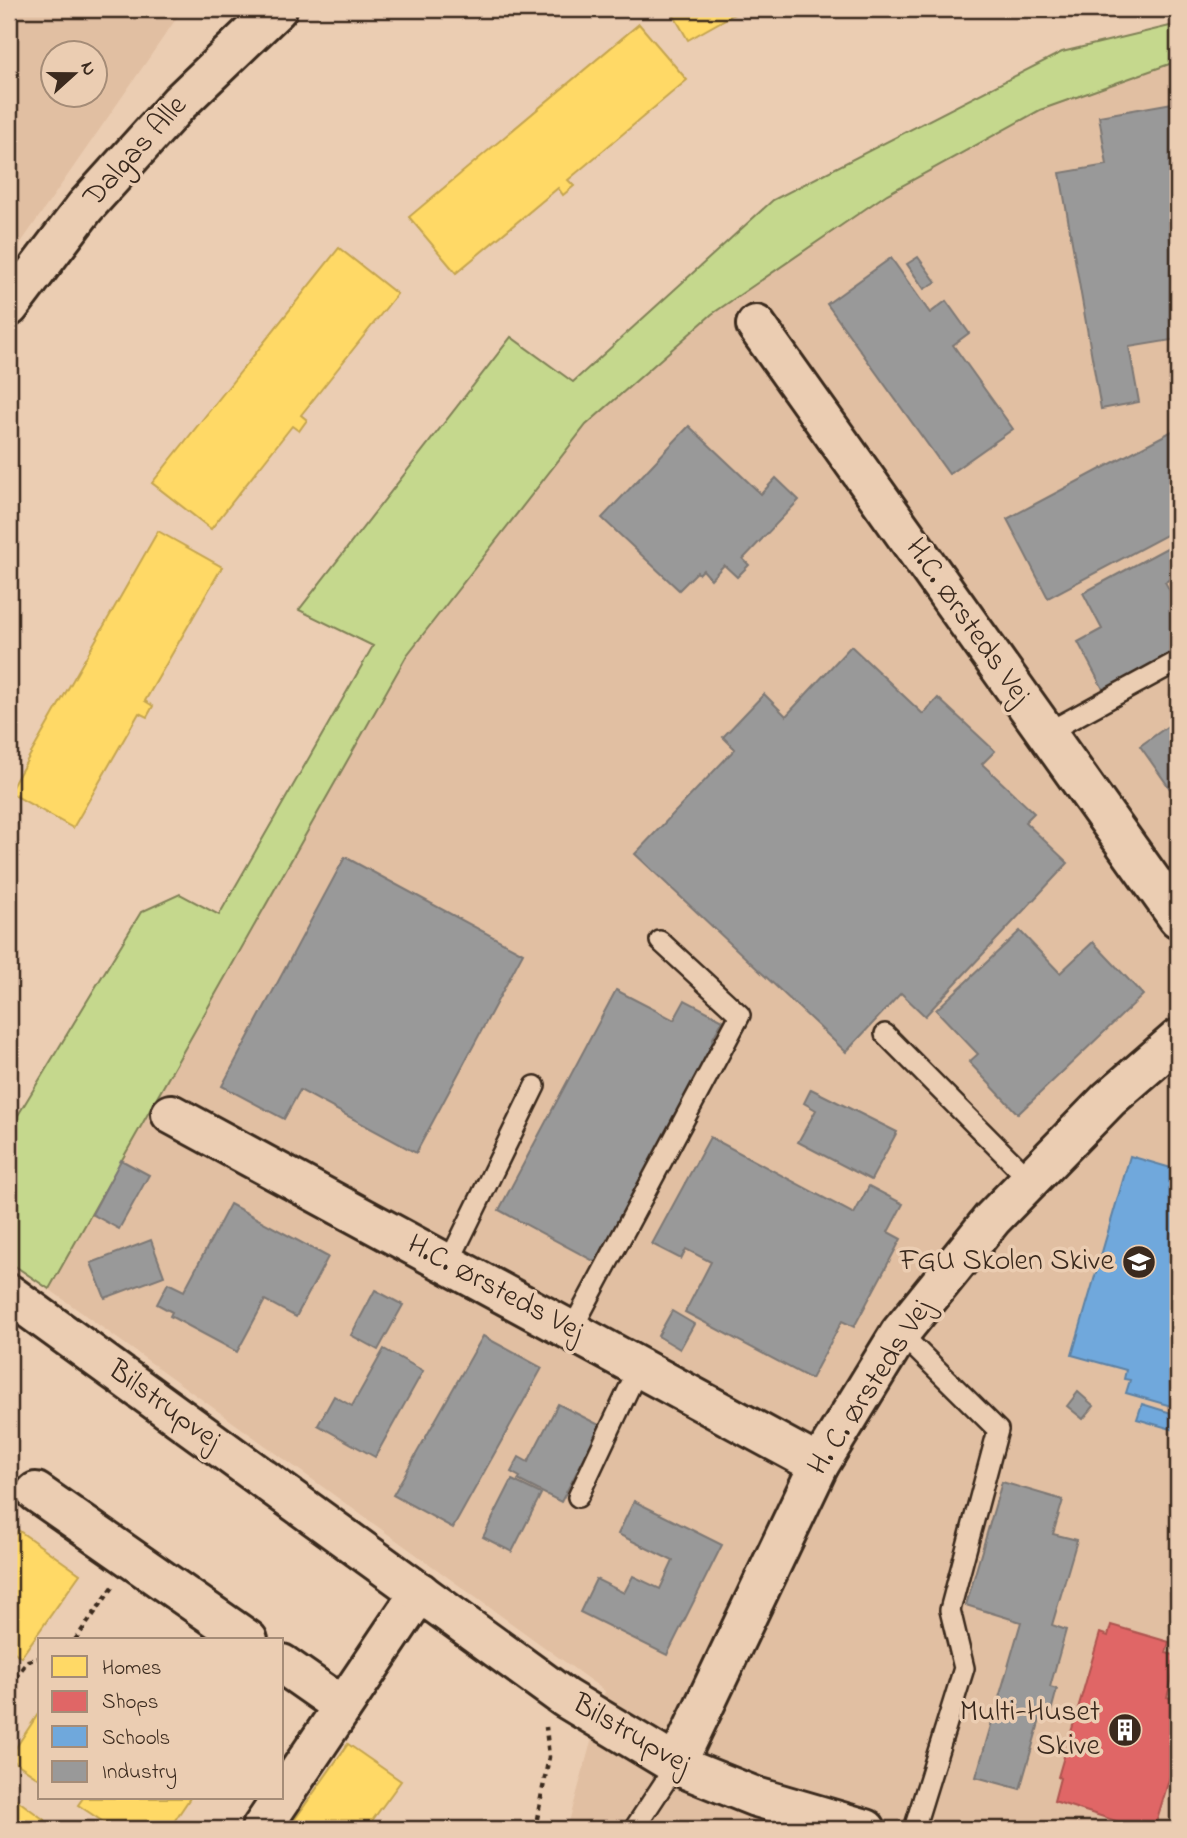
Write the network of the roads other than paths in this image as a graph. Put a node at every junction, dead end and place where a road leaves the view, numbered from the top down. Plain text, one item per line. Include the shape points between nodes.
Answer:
1 (277, 9) edge
2 (9, 307) edge
3 (756, 325) dead end
4 (1178, 661) edge
5 (1046, 733) junction
6 (1178, 918) edge
7 (660, 941) dead end
8 (885, 1034) dead end
9 (1178, 1039) edge
10 (535, 1086) dead end
11 (171, 1114) dead end
12 (1030, 1180) junction
13 (448, 1264) junction
14 (9, 1294) edge
15 (572, 1331) junction
16 (900, 1333) junction
17 (639, 1367) junction
18 (819, 1465) junction
19 (36, 1492) dead end
20 (578, 1497) dead end
21 (420, 1592) junction
22 (244, 1638) edge
23 (284, 1665) edge
24 (342, 1706) junction
25 (676, 1765) junction
26 (284, 1795) edge
27 (281, 1800) edge
28 (261, 1829) edge
29 (634, 1829) edge
30 (866, 1829) edge
31 (914, 1829) edge

1 - 2 street, Dalgas Alle via 178,103 110,178
3 - 5 street, H.C. Ørsteds Vej
4 - 5 lane
5 - 6 street, H.C. Ørsteds Vej
7 - 15 lane via 740,1015
8 - 12 lane
9 - 12 street, H. C. Ørsteds Vej via 1109,1099
10 - 13 lane
11 - 13 street, H.C. Ørsteds Vej
12 - 16 street, H. C. Ørsteds Vej via 992,1219
13 - 15 street, H.C. Ørsteds Vej
14 - 21 street, Bilstrupvej
15 - 17 street, H.C. Ørsteds Vej
16 - 18 street, H. C. Ørsteds Vej
16 - 31 lane via 998,1430 950,1610 964,1668
17 - 18 street, H.C. Ørsteds Vej
17 - 20 lane
18 - 25 street, H. C. Ørsteds Vej
19 - 22 street
21 - 24 street
21 - 25 street, Bilstrupvej via 541,1681
23 - 24 street
24 - 26 street
25 - 29 lane
25 - 30 street, Bilstrupvej via 756,1797
27 - 28 street

